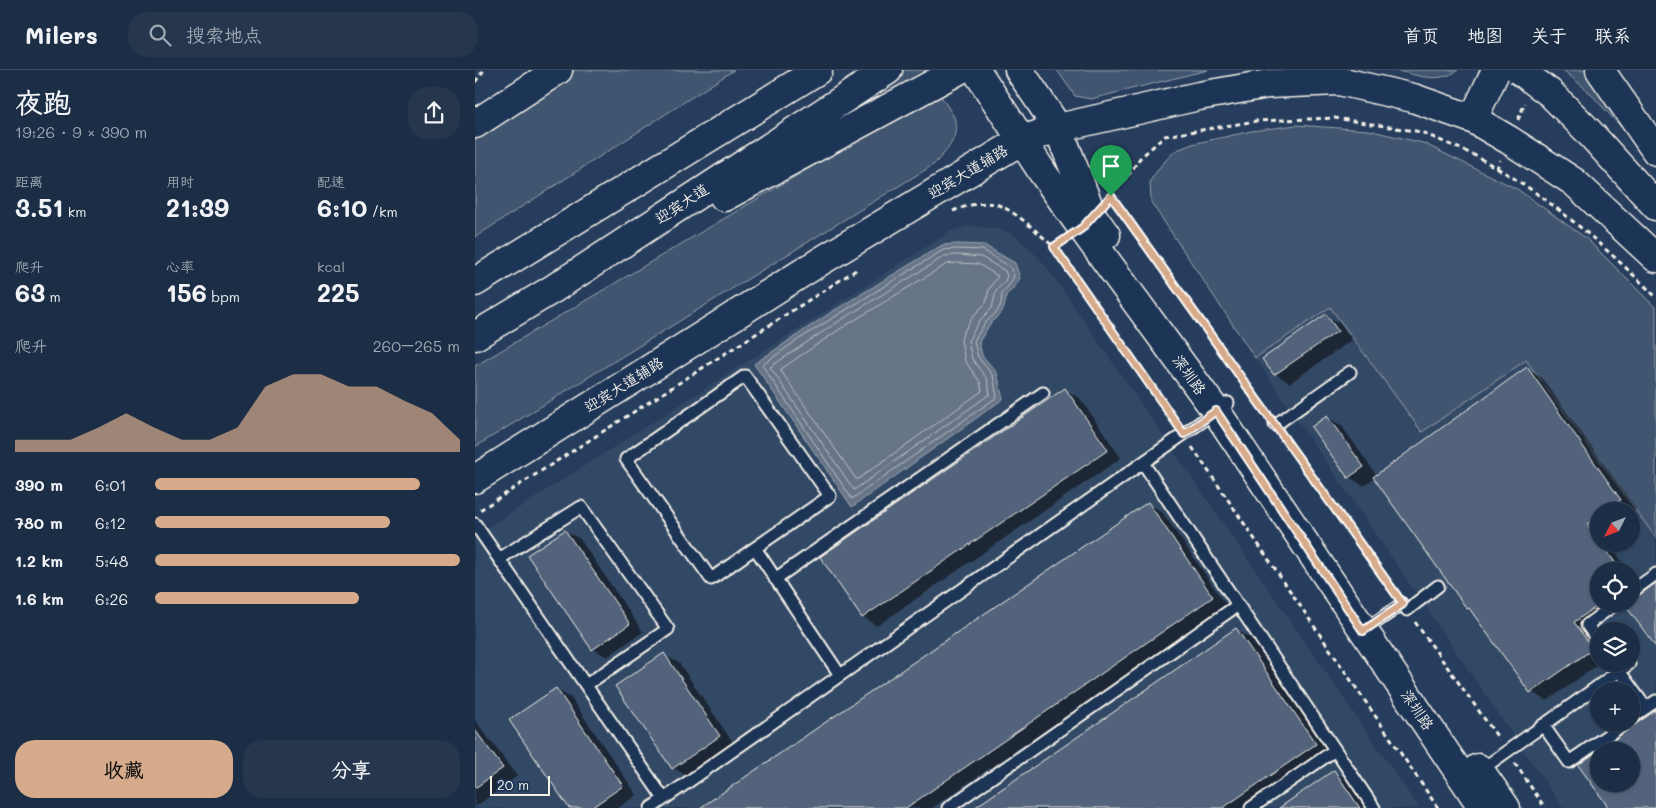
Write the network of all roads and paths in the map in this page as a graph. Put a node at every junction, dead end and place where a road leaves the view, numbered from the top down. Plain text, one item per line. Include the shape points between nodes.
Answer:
1 (484, 70) edge
2 (558, 70) edge
3 (788, 70) edge
4 (818, 70) edge
5 (959, 70) edge
6 (976, 70) edge
7 (1019, 70) edge
8 (1496, 70) edge
9 (1519, 70) edge
10 (1599, 70) edge
11 (881, 75) edge
12 (475, 82) edge
13 (1539, 94) junction
14 (1473, 119) junction
15 (475, 124) edge
16 (1058, 128) junction
17 (1022, 140) junction
18 (1509, 140) junction
19 (1656, 151) edge
20 (1497, 168) junction
21 (1111, 196) junction
22 (1656, 206) edge
23 (948, 213) dead end
24 (1087, 222) junction
25 (551, 235) junction
26 (1054, 247) junction
27 (1656, 258) edge
28 (858, 268) dead end
29 (475, 282) edge
30 (553, 289) junction
31 (1656, 297) edge
32 (475, 336) edge
33 (1350, 372) dead end
34 (1043, 393) dead end
35 (1222, 407) junction
36 (1275, 425) junction
37 (1184, 434) junction
38 (1143, 463) junction
39 (475, 479) edge
40 (475, 513) edge
41 (475, 524) edge
42 (755, 548) junction
43 (499, 559) junction
44 (1656, 574) edge
45 (775, 579) junction
46 (1438, 586) dead end
47 (1640, 586) edge
48 (1238, 605) junction
49 (1405, 607) junction
50 (1604, 612) edge
51 (1591, 622) edge
52 (1370, 626) junction
53 (1611, 672) edge
54 (1621, 672) edge
55 (840, 675) junction
56 (586, 685) junction
57 (1656, 701) edge
58 (1646, 708) junction
59 (1640, 712) edge
60 (1543, 725) junction
61 (1612, 732) edge
62 (1335, 750) junction
63 (1508, 751) junction
64 (1472, 776) junction
65 (664, 799) junction
66 (651, 808) edge
67 (948, 808) edge
68 (1251, 808) edge
69 (1374, 808) edge
70 (1438, 808) edge
71 (1483, 808) edge
72 (1506, 808) edge
73 (1545, 808) edge

1 - 12 path
2 - 15 main road
3 - 25 main road
4 - 25 main road
5 - 30 main road
6 - 17 main road, 深圳路
7 - 16 main road, 深圳路
8 - 14 main road
9 - 13 main road, bridge
10 - 19 main road
11 - 30 main road, 迎宾大道
13 - 18 path
13 - 22 main road via 1587,130
14 - 16 main road, 迎宾大道辅路 via 1413,98 1339,81 1268,84
14 - 18 main road, 迎宾大道辅路
16 - 17 main road, 迎宾大道辅路
16 - 24 main road, 深圳路
17 - 24 main road, 深圳路
17 - 39 main road, 迎宾大道辅路 via 821,261
18 - 20 path
18 - 27 main road, 迎宾大道辅路 via 1575,182
20 - 21 path via 1421,132 1335,118 1256,121 1165,136 1140,158
20 - 31 path via 1588,234
21 - 24 path
21 - 36 path
23 - 26 path via 969,204 995,204 1019,217
24 - 26 path
24 - 35 main road, 深圳路
25 - 29 main road
26 - 37 path
28 - 40 path
30 - 32 main road, 迎宾大道
33 - 36 lane
34 - 45 lane
35 - 37 lane
35 - 52 main road, 深圳路
36 - 49 path
37 - 38 lane
37 - 70 path
38 - 48 lane
38 - 55 lane
41 - 43 lane
42 - 42 lane via 711,579 626,459 745,376 829,496
42 - 45 lane
43 - 56 lane
43 - 56 lane via 581,507 668,629
44 - 47 lane
45 - 55 lane
46 - 49 lane
48 - 62 lane
48 - 67 lane
49 - 52 lane
49 - 63 path
50 - 51 lane
52 - 64 main road, 深圳路
53 - 60 lane
54 - 58 lane
55 - 65 lane
56 - 65 lane
57 - 58 lane
58 - 59 lane
60 - 61 lane via 1569,762
60 - 63 lane
62 - 68 lane
62 - 69 lane
63 - 64 lane
63 - 73 path
64 - 71 main road, 深圳路
64 - 72 main road, 深圳路
65 - 66 lane

